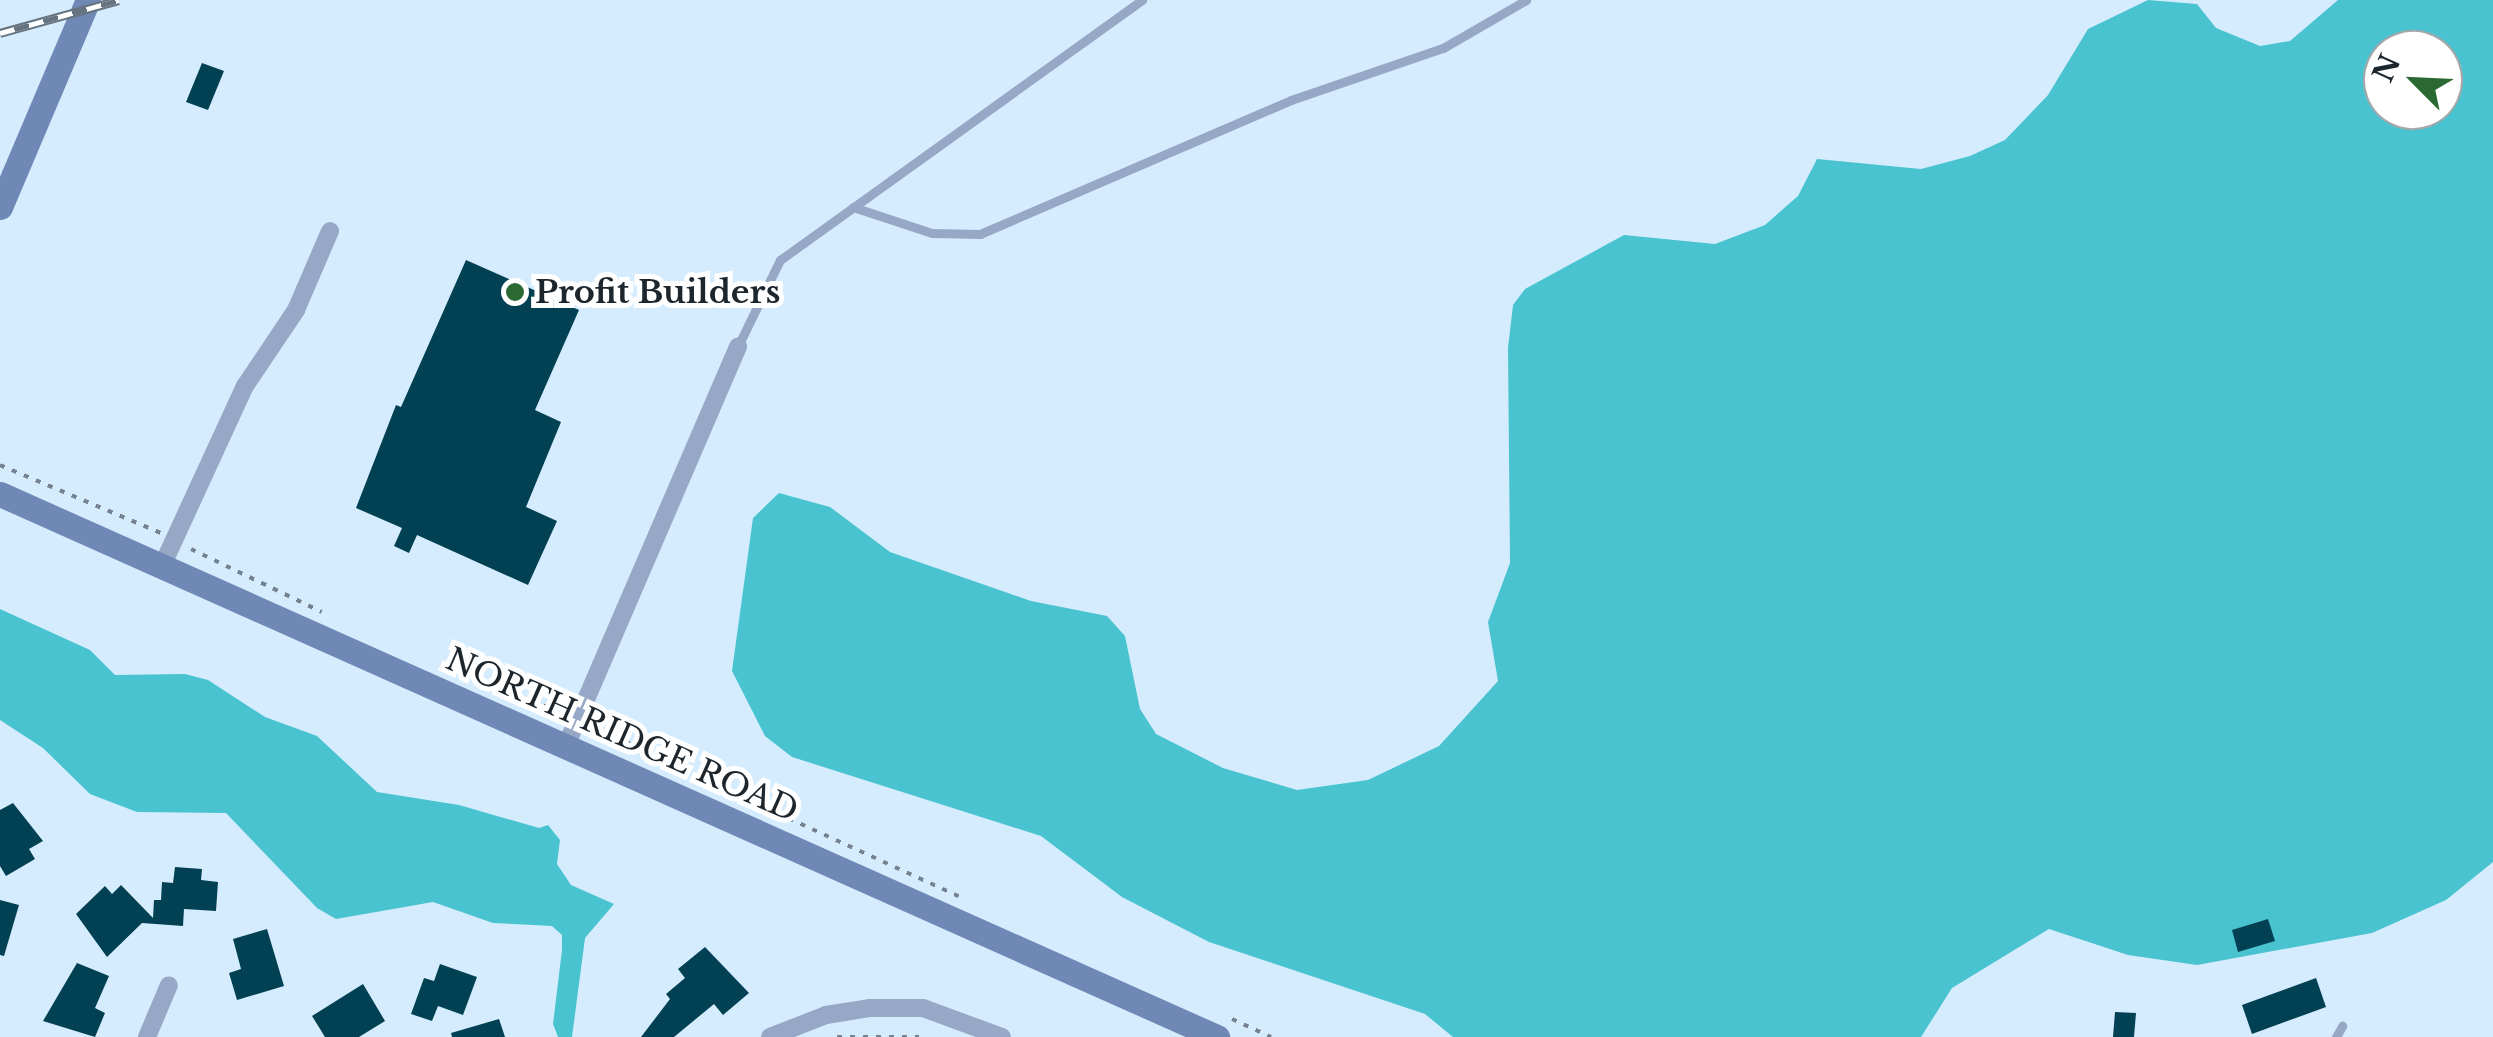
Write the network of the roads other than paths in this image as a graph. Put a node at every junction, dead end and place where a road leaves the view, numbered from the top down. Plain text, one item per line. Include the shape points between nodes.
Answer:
1 (88, 0) edge
2 (1142, 0) edge
3 (1526, 0) edge
4 (0, 207) edge
5 (853, 207) junction
6 (330, 231) dead end
7 (738, 346) joint
8 (0, 494) edge
9 (163, 564) junction
10 (566, 746) junction
11 (169, 985) dead end
12 (1218, 1026) edge
13 (2342, 1026) dead end
14 (147, 1037) edge
15 (770, 1037) edge
16 (1002, 1037) edge
17 (2336, 1037) edge

1 - 4 main road
2 - 5 lane
3 - 5 lane via 1443,48 1290,100 980,234 932,233
5 - 7 lane via 780,260
6 - 9 street via 296,310 245,386
7 - 10 street
8 - 9 main road, NORTH RIDGE ROAD
9 - 10 main road, NORTH RIDGE ROAD
10 - 12 main road, NORTH RIDGE ROAD
11 - 14 street
13 - 17 lane
15 - 16 street via 826,1015 870,1008 922,1008

